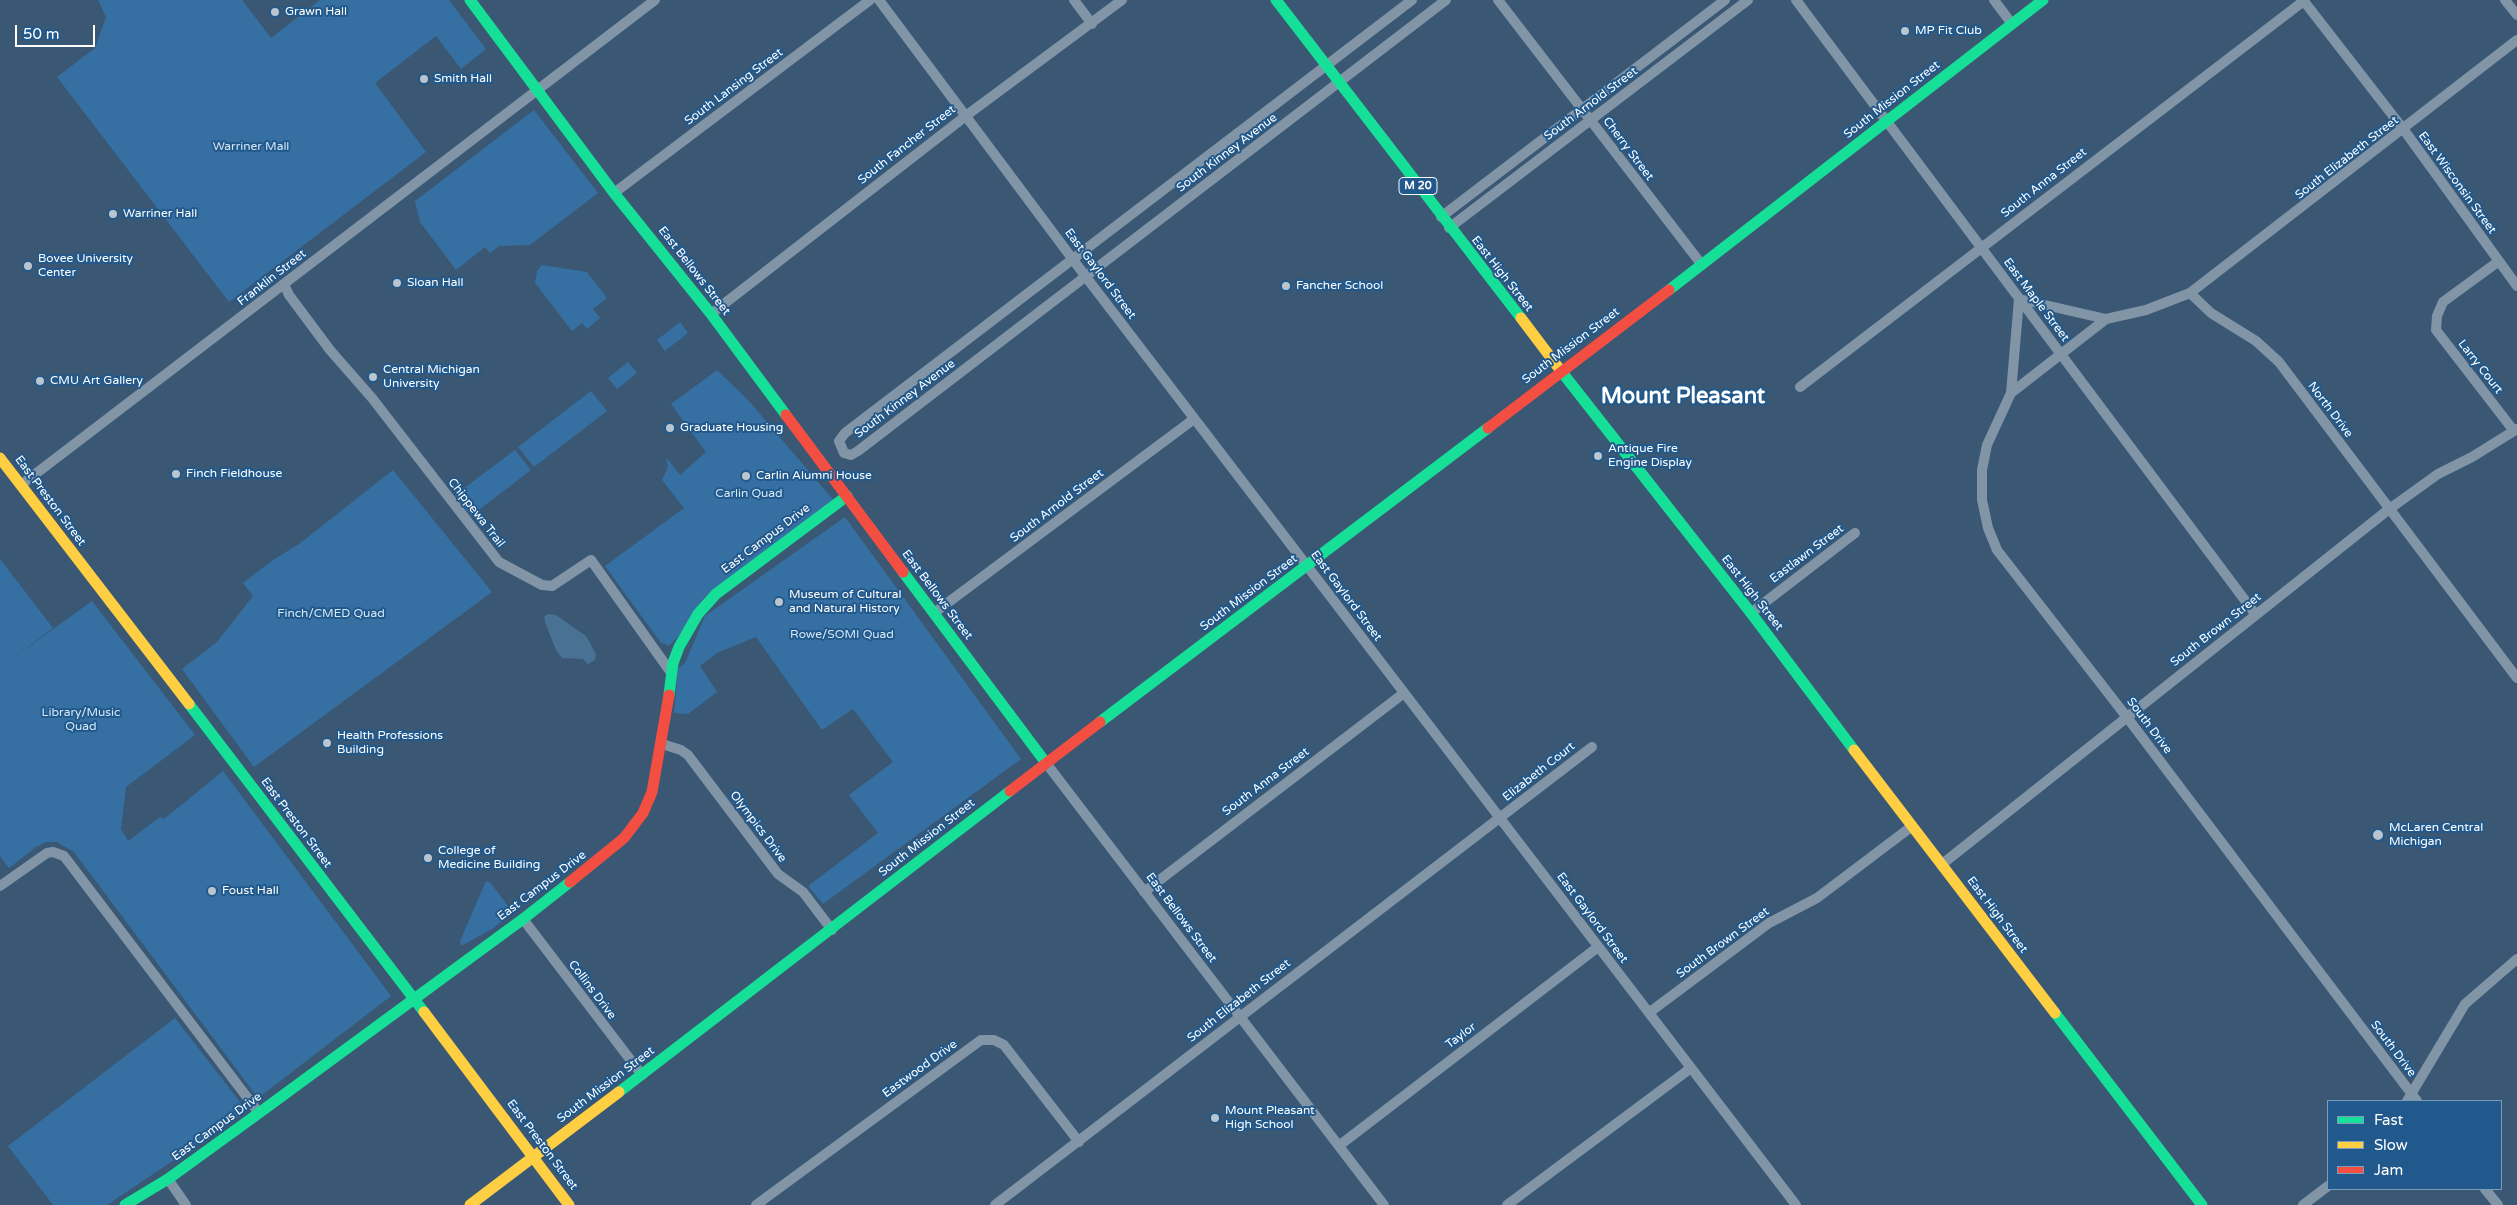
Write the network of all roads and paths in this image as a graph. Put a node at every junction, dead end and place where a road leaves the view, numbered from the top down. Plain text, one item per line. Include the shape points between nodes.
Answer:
1 (470, 0) edge
2 (656, 0) edge
3 (870, 0) edge
4 (879, 0) edge
5 (1074, 0) edge
6 (1122, 0) edge
7 (1276, 0) edge
8 (1412, 0) edge
9 (1446, 0) edge
10 (1498, 0) edge
11 (1725, 0) edge
12 (1748, 0) edge
13 (1796, 0) edge
14 (1994, 0) edge
15 (2043, 0) edge
16 (2304, 0) edge
17 (2505, 0) edge
18 (2517, 15) edge
19 (1092, 24) junction
20 (2012, 24) junction
21 (2517, 40) edge
22 (1326, 66) junction
23 (1339, 83) junction
24 (537, 91) junction
25 (1582, 108) junction
26 (967, 115) junction
27 (1592, 120) junction
28 (1888, 121) junction
29 (2404, 130) junction
30 (614, 193) junction
31 (1441, 217) junction
32 (1449, 228) junction
33 (1982, 248) junction
34 (1074, 260) junction
35 (2499, 262) junction
36 (1702, 265) junction
37 (1086, 276) junction
38 (284, 284) junction
39 (2517, 286) edge
40 (2190, 293) junction
41 (2018, 299) junction
42 (711, 314) junction
43 (2106, 319) junction
44 (2061, 353) junction
45 (1561, 371) junction
46 (1800, 387) dead end
47 (2011, 394) junction
48 (1194, 419) junction
49 (2516, 430) edge
50 (0, 458) edge
51 (21, 485) junction
52 (847, 496) junction
53 (2388, 510) junction
54 (1855, 533) dead end
55 (1308, 566) junction
56 (1750, 612) junction
57 (934, 613) junction
58 (2256, 615) junction
59 (672, 674) junction
60 (2517, 678) edge
61 (1404, 693) junction
62 (2126, 716) junction
63 (662, 744) junction
64 (1592, 747) dead end
65 (1046, 763) junction
66 (1500, 817) junction
67 (1911, 827) junction
68 (1941, 865) junction
69 (0, 886) edge
70 (1144, 892) junction
71 (523, 919) junction
72 (832, 930) junction
73 (1598, 947) junction
74 (2517, 959) edge
75 (414, 999) junction
76 (1650, 1012) junction
77 (1239, 1016) junction
78 (1692, 1068) junction
79 (642, 1075) junction
80 (2412, 1099) edge
81 (259, 1113) junction
82 (1079, 1142) junction
83 (1340, 1145) junction
84 (535, 1157) junction
85 (168, 1179) junction
86 (2327, 1187) edge
87 (2486, 1190) edge
88 (125, 1205) edge
89 (186, 1205) edge
90 (470, 1205) edge
91 (569, 1205) edge
92 (756, 1205) edge
93 (995, 1205) edge
94 (1384, 1205) edge
95 (1507, 1205) edge
96 (1796, 1205) edge
97 (2202, 1205) edge
98 (2303, 1205) edge
99 (2498, 1205) edge

1 - 24 street, East Bellows Street
2 - 24 street, Franklin Street
3 - 30 street, South Lansing Street
4 - 26 street, East Gaylord Street
5 - 19 street
6 - 19 street, South Fancher Street
7 - 22 street, East High Street / M 20
8 - 22 street, South Kinney Avenue
9 - 23 street, South Kinney Avenue
10 - 25 street, Cherry Street
11 - 25 street, South Arnold Street
12 - 27 street, South Arnold Street
13 - 28 street, East Maple Street
14 - 20 street
15 - 20 street, South Mission Street
16 - 29 street, East Wisconsin Street
16 - 33 street, South Anna Street
17 - 18 street
19 - 26 street, South Fancher Street
20 - 28 street, South Mission Street
21 - 29 street, South Elizabeth Street
22 - 23 street, East High Street / M 20
22 - 34 street, South Kinney Avenue
23 - 31 street, East High Street / M 20
23 - 37 street, South Kinney Avenue
24 - 30 street, East Bellows Street
24 - 38 street, Franklin Street
25 - 27 street, Cherry Street
25 - 31 street, South Arnold Street
26 - 34 street, East Gaylord Street
26 - 42 street, South Fancher Street
27 - 32 street, South Arnold Street
27 - 36 street, Cherry Street
28 - 33 street, East Maple Street
28 - 36 street, South Mission Street
29 - 35 street, East Wisconsin Street
29 - 40 street, South Elizabeth Street
30 - 42 street, East Bellows Street
31 - 32 street, East High Street / M 20
32 - 45 street, East High Street / M 20
33 - 41 street, East Maple Street
33 - 46 street, South Anna Street
34 - 37 street, East Gaylord Street
34 - 37 street, South Kinney Avenue via 845,433 839,441 841,450 848,455 858,451
35 - 39 street, East Wisconsin Street
35 - 49 street, Larry Court via 2443,302 2436,330
36 - 45 street, South Mission Street
37 - 48 street, East Gaylord Street
38 - 51 street, Franklin Street
38 - 59 street, Chippewa Trail via 288,295 330,350 372,398 499,562 542,585 552,586 591,560
40 - 43 street via 2146,310
40 - 53 street, North Drive via 2211,313 2256,341 2279,362
41 - 43 street
41 - 44 street, East Maple Street
41 - 47 street
42 - 52 street, East Bellows Street
43 - 44 street
44 - 47 street, South Drive
44 - 58 street, East Maple Street
45 - 55 street, South Mission Street
45 - 56 street, East High Street
47 - 62 street, South Drive via 1988,445 1982,470 1982,500 1988,528 1996,550
48 - 55 street, East Gaylord Street
48 - 57 street, South Arnold Street
49 - 53 street, South Brown Street via 2438,474
50 - 51 street, East Preston Street
51 - 75 street, East Preston Street
52 - 57 street, East Bellows Street
52 - 59 street, East Campus Drive via 710,599 679,647
53 - 58 street, South Brown Street
53 - 60 street, North Drive
54 - 56 street, Eastlawn Street
55 - 61 street, East Gaylord Street
55 - 65 street, South Mission Street
56 - 67 street, East High Street
57 - 65 street, East Bellows Street
58 - 62 street, South Brown Street
59 - 63 street, East Campus Drive
61 - 66 street, East Gaylord Street
61 - 70 street, South Anna Street
62 - 68 street, South Brown Street
62 - 80 street, South Drive
63 - 71 street, East Campus Drive via 652,792 643,814 631,831
63 - 72 street, Olympics Drive via 688,754 778,874 803,892
64 - 66 street, Elizabeth Court
65 - 70 street, East Bellows Street
65 - 72 street, South Mission Street
66 - 73 street, East Gaylord Street
66 - 77 street, South Elizabeth Street
67 - 68 street, East High Street
67 - 76 street, South Brown Street via 1817,898 1769,923
68 - 97 street, East High Street
69 - 81 street via 44,854 53,852 64,856
70 - 77 street, East Bellows Street
71 - 75 street, East Campus Drive
71 - 79 street, Collins Drive
72 - 79 street, South Mission Street
73 - 76 street, East Gaylord Street
73 - 83 street, Taylor
74 - 80 street via 2464,1004
75 - 81 street, East Campus Drive
75 - 84 street, East Preston Street
76 - 78 street, East Gaylord Street
77 - 82 street, South Elizabeth Street
77 - 83 street, East Bellows Street
78 - 95 street
78 - 96 street, East Gaylord Street
79 - 84 street, South Mission Street
81 - 85 street, East Campus Drive
82 - 92 street, Eastwood Drive via 1004,1046 994,1040 981,1040
82 - 93 street, South Elizabeth Street
83 - 94 street, East Bellows Street
84 - 90 street, South Mission Street
84 - 91 street, East Preston Street
85 - 88 street, East Campus Drive
85 - 89 street
86 - 98 street
87 - 99 street

